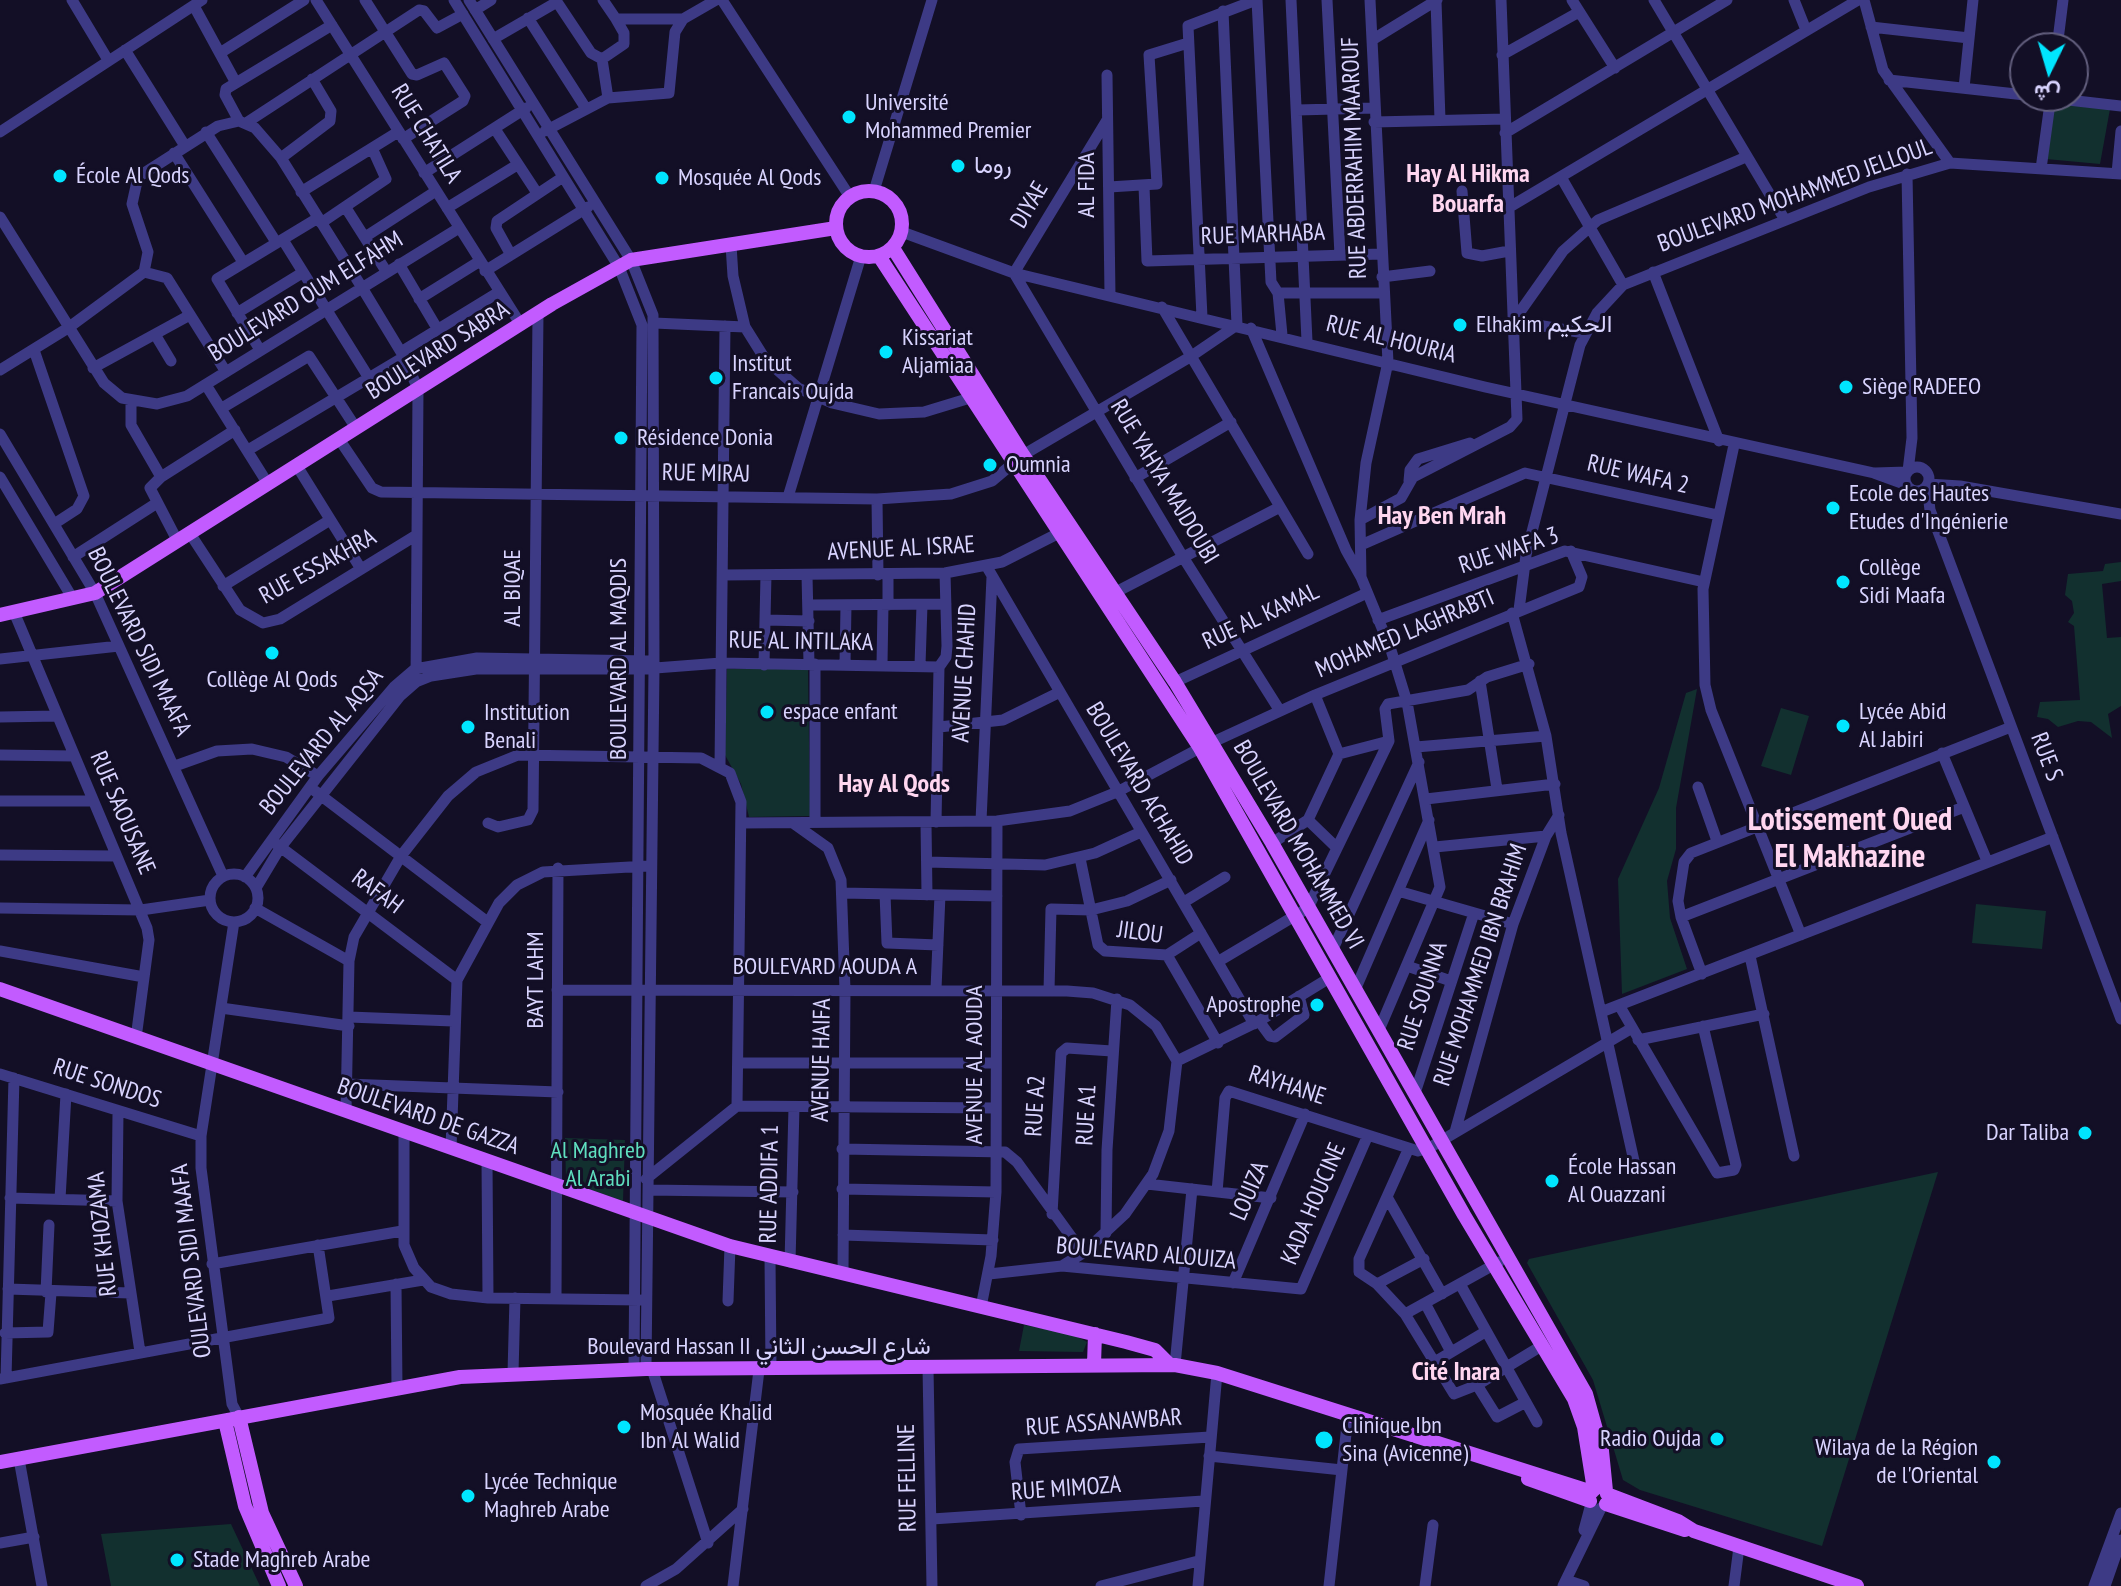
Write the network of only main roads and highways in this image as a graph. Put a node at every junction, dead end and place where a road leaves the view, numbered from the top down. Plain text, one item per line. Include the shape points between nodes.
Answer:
1 (836, 228) junction
2 (893, 248) junction
3 (879, 256) junction
4 (1018, 460) junction
5 (1066, 529) junction
6 (5, 614) edge
7 (1207, 745) junction
8 (1302, 911) junction
9 (0, 989) edge
10 (1436, 1145) junction
11 (1500, 1262) junction
12 (1095, 1334) junction
13 (1094, 1364) junction
14 (1172, 1365) junction
15 (232, 1414) junction
16 (0, 1462) edge
17 (1598, 1498) junction
18 (279, 1586) edge
19 (296, 1586) edge
20 (1857, 1586) edge

1 - 2 main road via 839,211 850,197 874,191 896,205 902,219
1 - 3 main road via 844,246 861,256
1 - 6 main road, BOULEVARD SABRA via 625,264 95,593
2 - 3 main road
2 - 4 main road, BOULEVARD MOHAMMED VI
3 - 4 main road, BOULEVARD MOHAMMED VI via 970,398
4 - 5 main road, BOULEVARD MOHAMMED VI
5 - 7 main road, BOULEVARD MOHAMMED VI
5 - 7 main road, BOULEVARD MOHAMMED VI via 1116,592 1175,682
7 - 8 main road, BOULEVARD MOHAMMED VI
7 - 8 main road, BOULEVARD MOHAMMED VI via 1272,843
8 - 10 main road, BOULEVARD MOHAMMED VI via 1331,977
8 - 10 main road, BOULEVARD MOHAMMED VI via 1333,949 1415,1093
9 - 12 main road, BOULEVARD DE GAZZA via 730,1246
10 - 11 main road, BOULEVARD MOHAMMED VI
11 - 17 main road, BOULEVARD MOHAMMED VI via 1579,1410
11 - 17 main road, BOULEVARD MOHAMMED VI via 1586,1394 1602,1451
12 - 13 main road
12 - 14 main road, BOULEVARD DE GAZZA via 1155,1350
13 - 14 main road, Boulevard Hassan II شارع الحسن الثاني
13 - 15 main road, Boulevard Hassan II شارع الحسن الثاني via 513,1373
14 - 17 main road, Boulevard Hassan II شارع الحسن الثاني via 1217,1373 1510,1469 1534,1482
15 - 16 main road, Boulevard Hassan II شارع الحسن الثاني
15 - 18 main road via 245,1506
15 - 19 main road via 262,1513
17 - 20 main road, Boulevard Hassan II شارع الحسن الثاني via 1666,1527 1694,1531

